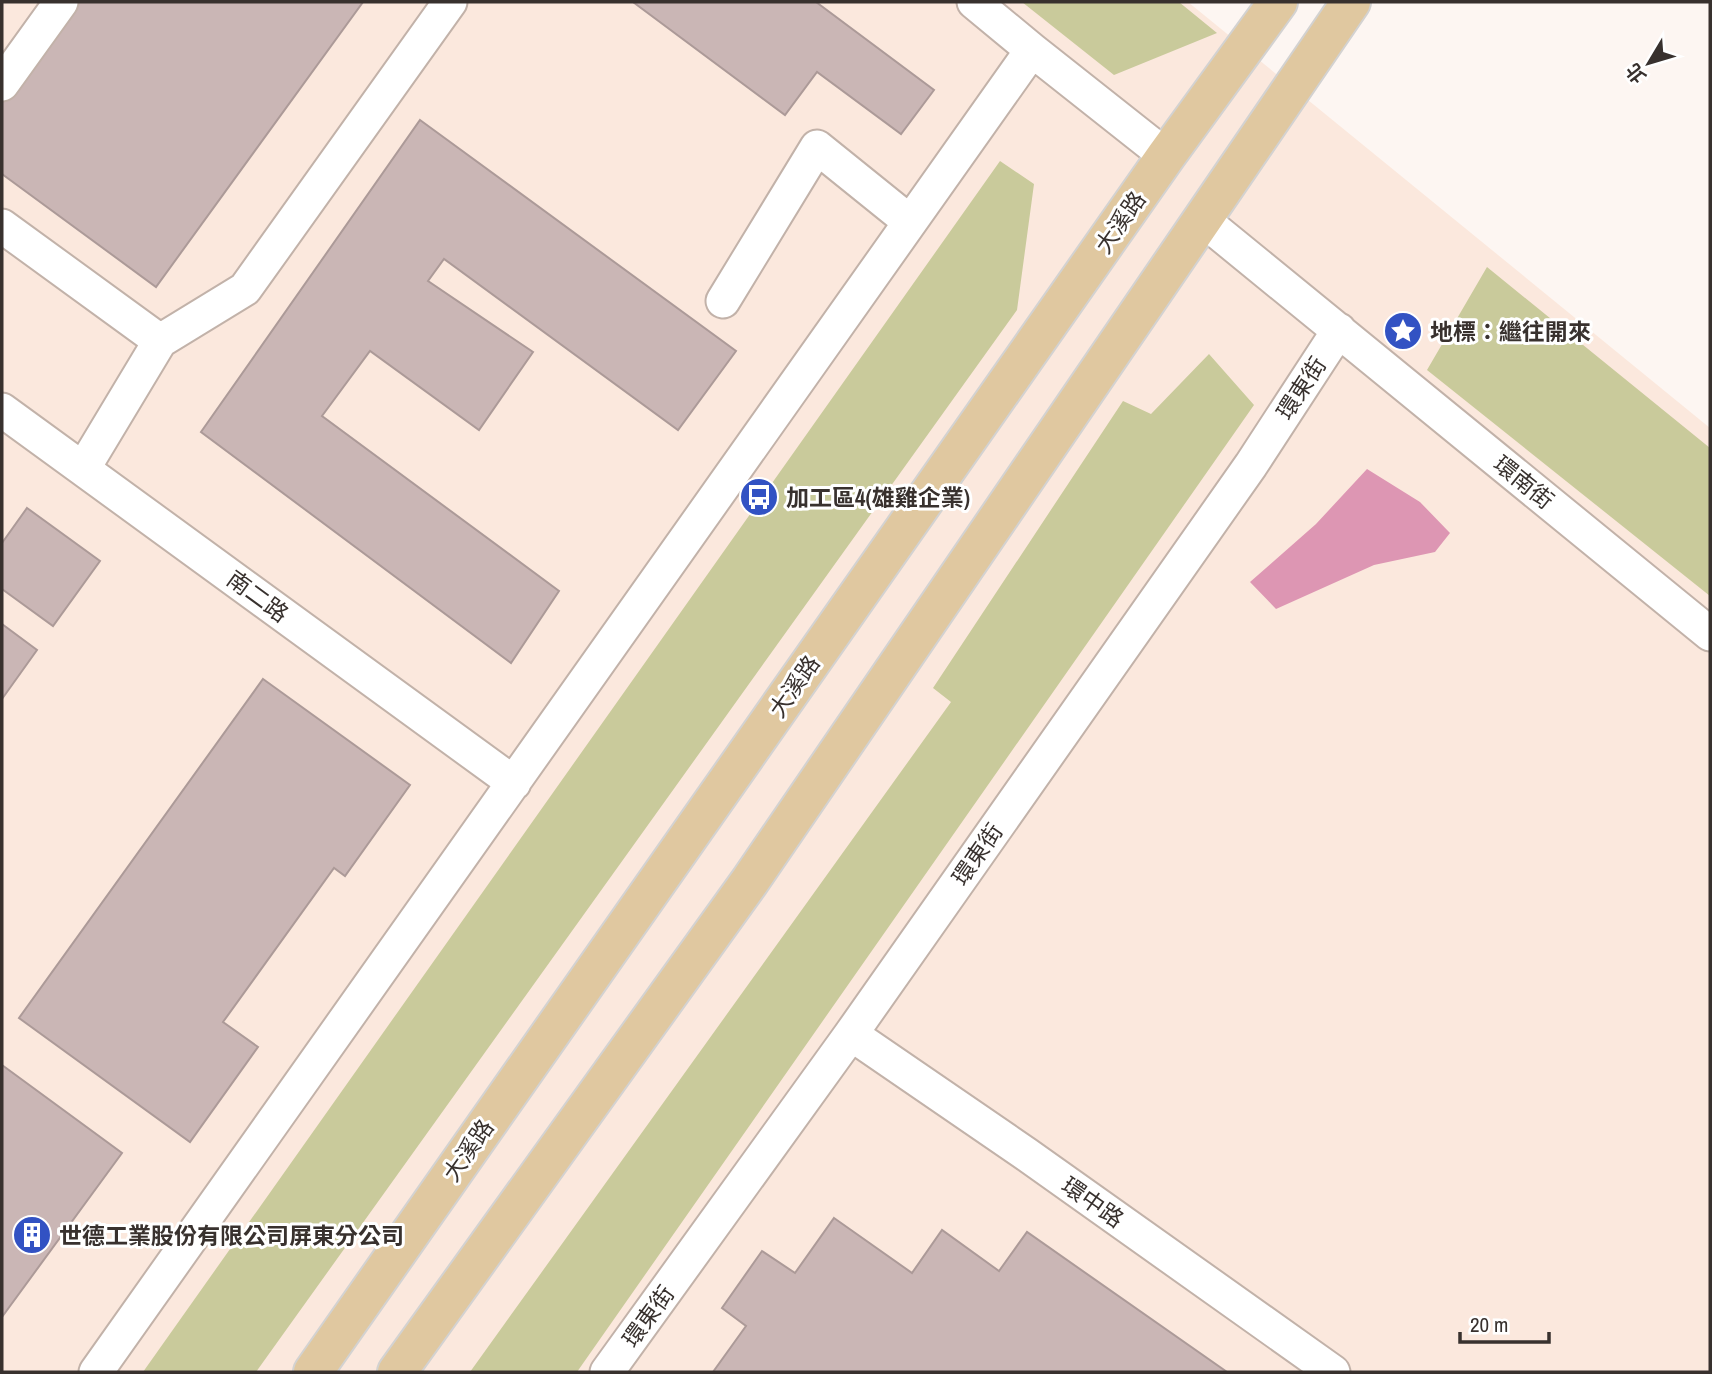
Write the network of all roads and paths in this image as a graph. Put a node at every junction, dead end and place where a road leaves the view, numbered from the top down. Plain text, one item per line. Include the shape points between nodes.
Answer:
1 (61, 2) edge
2 (450, 2) edge
3 (974, 2) edge
4 (1278, 2) edge
5 (1351, 2) edge
6 (1032, 51) junction
7 (2, 84) edge
8 (1166, 156) junction
9 (1203, 220) junction
10 (910, 222) junction
11 (2, 226) edge
12 (723, 301) dead end
13 (1339, 330) junction
14 (160, 341) junction
15 (2, 410) edge
16 (83, 469) junction
17 (1710, 634) edge
18 (514, 783) junction
19 (851, 1034) junction
20 (96, 1372) edge
21 (313, 1372) edge
22 (397, 1372) edge
23 (607, 1372) edge
24 (1333, 1372) edge

1 - 7 street
2 - 14 street via 245,289
3 - 6 street
4 - 8 main road, 大溪路
5 - 9 main road
6 - 8 street
6 - 10 street
8 - 21 main road, 大溪路
9 - 13 street, 環南街
9 - 22 main road via 750,881
10 - 12 street via 817,147
10 - 18 street
11 - 14 street
13 - 17 street, 環南街
13 - 19 street, 環東街 via 1243,476
14 - 16 street
15 - 16 street, 南二路
16 - 18 street, 南二路
18 - 20 street
19 - 23 street, 環東街
19 - 24 street, 環中路

